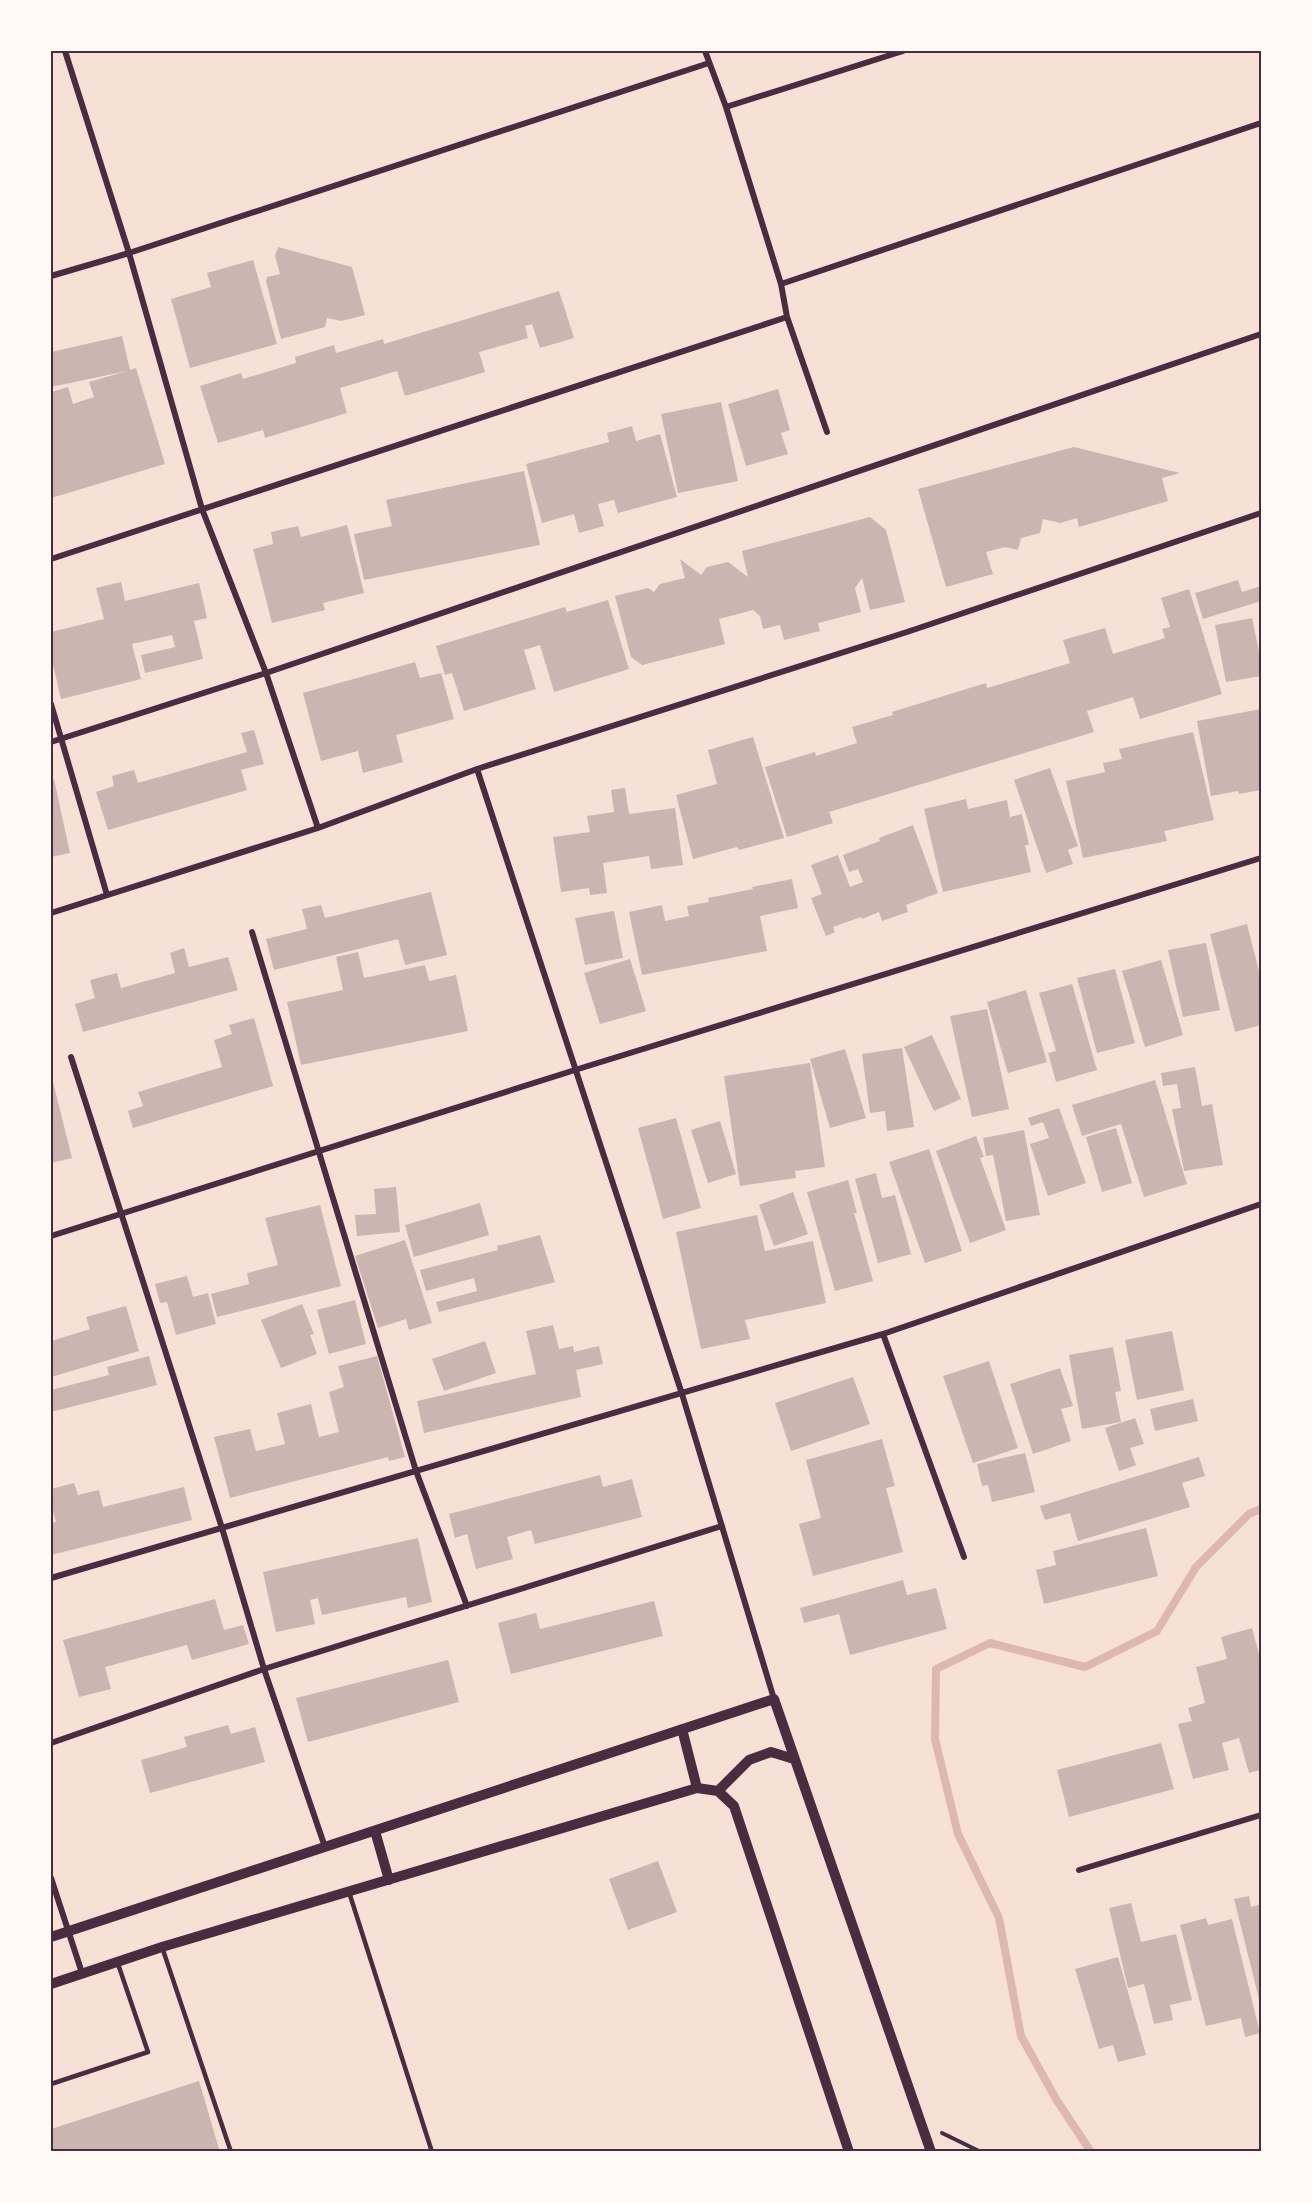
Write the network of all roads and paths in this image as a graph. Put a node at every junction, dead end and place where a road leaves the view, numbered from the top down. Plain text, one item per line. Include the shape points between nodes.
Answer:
1 (65, 51) edge
2 (705, 51) edge
3 (903, 51) edge
4 (709, 63) junction
5 (726, 107) junction
6 (1261, 123) edge
7 (129, 253) junction
8 (51, 276) edge
9 (781, 284) junction
10 (787, 317) junction
11 (1261, 334) edge
12 (827, 432) dead end
13 (202, 509) junction
14 (1261, 513) edge
15 (51, 559) edge
16 (266, 673) junction
17 (51, 704) edge
18 (61, 739) junction
19 (51, 742) edge
20 (477, 769) junction
21 (318, 828) junction
22 (1261, 858) edge
23 (107, 896) junction
24 (51, 913) edge
25 (252, 932) dead end
26 (71, 1057) dead end
27 (575, 1070) junction
28 (318, 1152) junction
29 (1261, 1204) edge
30 (121, 1214) junction
31 (51, 1236) edge
32 (883, 1334) junction
33 (682, 1394) junction
34 (416, 1471) junction
35 (722, 1526) junction
36 (222, 1528) junction
37 (964, 1557) dead end
38 (51, 1578) edge
39 (467, 1606) junction
40 (264, 1669) junction
41 (774, 1699) junction
42 (682, 1729) junction
43 (51, 1743) edge
44 (794, 1759) junction
45 (697, 1788) junction
46 (718, 1791) junction
47 (1261, 1815) edge
48 (375, 1831) junction
49 (325, 1847) junction
50 (1079, 1870) dead end
51 (51, 1878) edge
52 (389, 1880) junction
53 (349, 1892) junction
54 (68, 1931) junction
55 (51, 1937) edge
56 (162, 1947) junction
57 (117, 1961) junction
58 (82, 1973) junction
59 (51, 1984) edge
60 (51, 2084) edge
61 (920, 2122) junction
62 (231, 2152) edge
63 (432, 2152) edge
64 (849, 2152) edge
65 (931, 2152) edge
66 (981, 2152) edge

1 - 7 street
2 - 4 street
3 - 5 street
4 - 5 street
4 - 7 street
5 - 9 street
6 - 9 street
7 - 8 street
7 - 13 street
9 - 10 street
10 - 12 street
10 - 13 street
11 - 16 street
13 - 15 street
13 - 16 street
14 - 20 street
16 - 18 street
16 - 21 street
17 - 18 street
18 - 19 street
18 - 23 street
20 - 21 street
20 - 27 street
21 - 23 street
22 - 27 street
23 - 24 street
25 - 28 street
26 - 30 street
27 - 28 street
27 - 33 street
28 - 30 street
28 - 34 street
29 - 32 street
30 - 31 street
30 - 36 street
32 - 33 street
32 - 37 street
33 - 34 street
33 - 35 street
34 - 36 street
34 - 39 street
35 - 39 street
35 - 41 street
36 - 38 street
36 - 40 street
39 - 40 street
40 - 43 street
40 - 49 street
41 - 42 street
41 - 44 street
42 - 45 street
42 - 48 street
44 - 46 street via 771,1752 749,1760
44 - 61 street
45 - 46 street
45 - 52 street
46 - 64 street via 734,1806
47 - 50 street
48 - 49 street
48 - 52 street
49 - 54 street
51 - 54 street
52 - 53 street
53 - 56 street
53 - 63 lane
54 - 55 street
54 - 58 street
56 - 57 street
56 - 62 lane
57 - 58 street
57 - 60 lane via 148,2052
58 - 59 street
61 - 65 street
61 - 66 path

